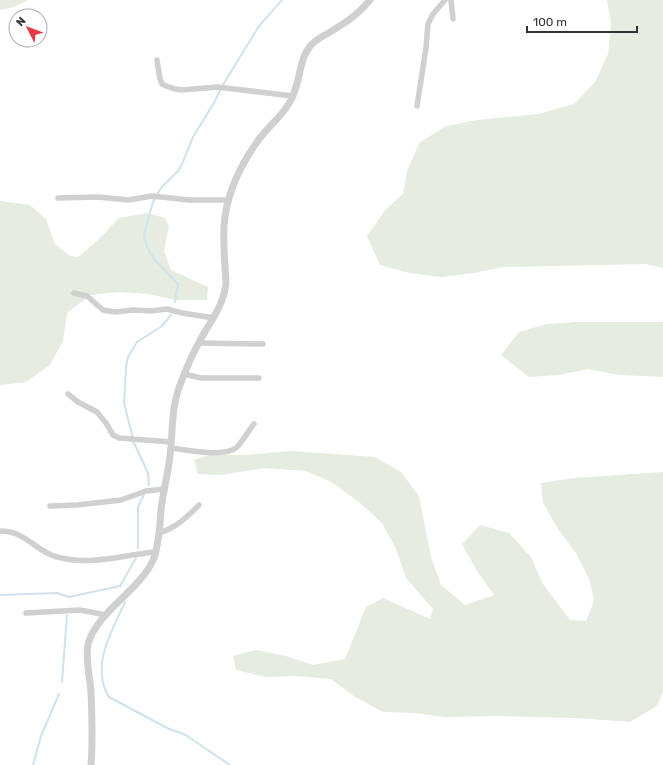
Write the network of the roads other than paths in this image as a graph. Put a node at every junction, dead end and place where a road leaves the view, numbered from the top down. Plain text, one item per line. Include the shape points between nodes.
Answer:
1 (370, 0) edge
2 (445, 0) edge
3 (451, 0) edge
4 (453, 19) dead end
5 (157, 60) dead end
6 (294, 96) junction
7 (417, 106) dead end
8 (58, 198) dead end
9 (228, 200) junction
10 (74, 292) dead end
11 (214, 318) junction
12 (199, 344) junction
13 (263, 344) dead end
14 (184, 374) junction
15 (259, 378) dead end
16 (68, 394) dead end
17 (254, 424) dead end
18 (171, 445) junction
19 (165, 489) junction
20 (199, 505) dead end
21 (50, 506) dead end
22 (0, 531) edge
23 (159, 533) junction
24 (155, 552) junction
25 (26, 613) dead end
26 (106, 615) junction
27 (91, 765) edge

1 - 6 street via 352,18 319,38 310,47 304,58
2 - 7 street via 428,24
3 - 4 street
5 - 6 street via 160,79 166,86 182,90 217,87
6 - 9 street via 251,150
8 - 9 street via 98,197 128,200 164,196 193,200
9 - 11 street via 224,226 226,284 222,302
10 - 11 street via 87,296 103,310 108,311 168,309
11 - 12 street
12 - 13 street
12 - 14 street
14 - 15 street via 201,378
14 - 18 street via 176,395
16 - 18 street via 97,412 116,437
17 - 18 street via 232,450 213,452
18 - 19 street
19 - 21 street via 146,491 121,500 77,506
19 - 23 street
20 - 23 street via 178,525
22 - 24 street via 21,534 46,553 70,560 99,560
23 - 24 street
24 - 26 street via 143,575
25 - 26 street via 80,610
26 - 27 street via 88,646

